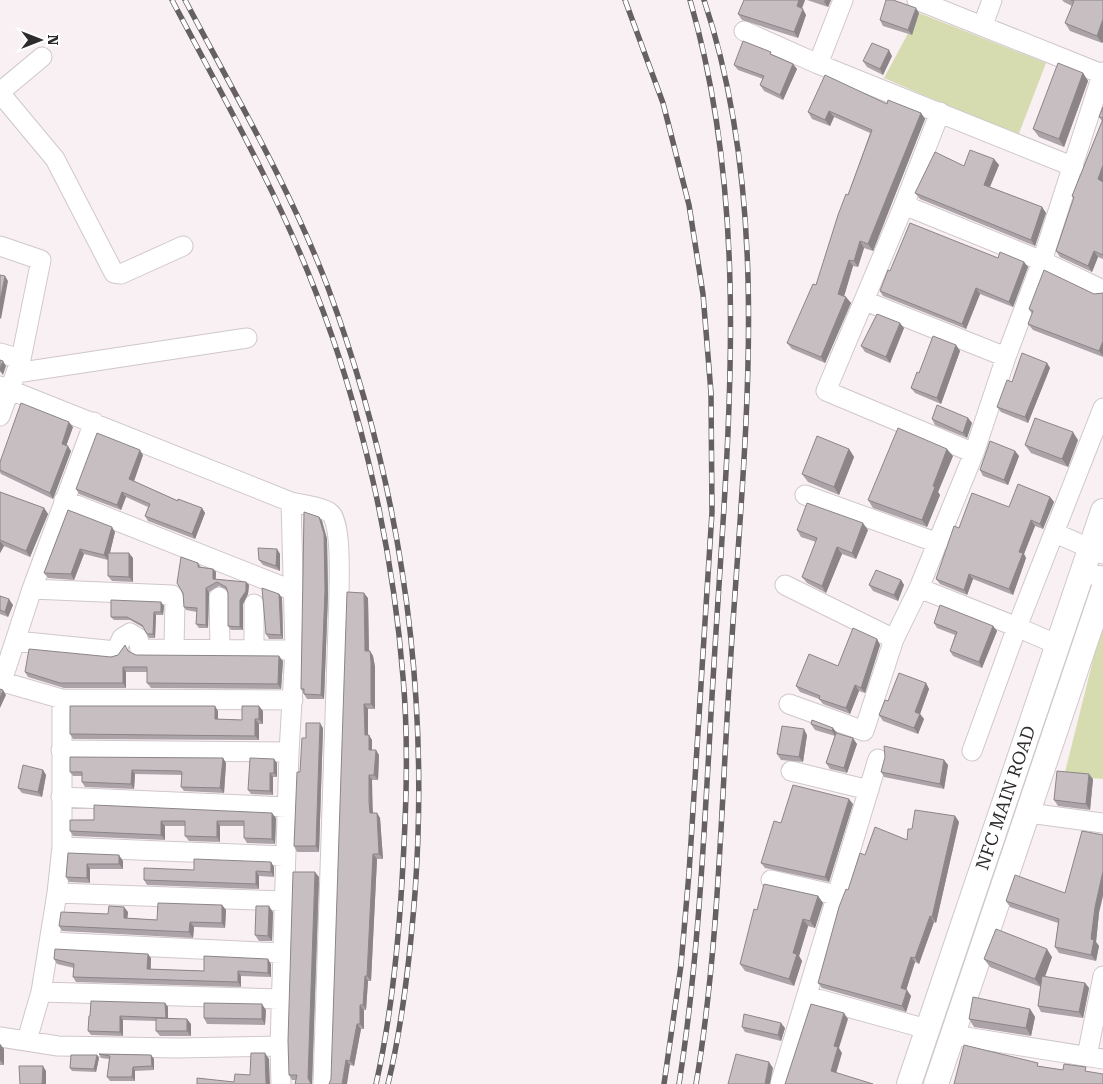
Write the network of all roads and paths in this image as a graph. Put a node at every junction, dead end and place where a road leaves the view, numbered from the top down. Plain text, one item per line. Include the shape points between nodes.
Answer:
1 (843, 0) edge
2 (917, 0) edge
3 (992, 0) edge
4 (983, 25) junction
5 (744, 31) dead end
6 (42, 57) dead end
7 (818, 64) junction
8 (1103, 73) edge
9 (0, 92) edge
10 (940, 112) junction
11 (1074, 167) junction
12 (904, 205) junction
13 (0, 246) edge
14 (183, 246) dead end
15 (1042, 261) junction
16 (1103, 290) edge
17 (865, 301) junction
18 (247, 338) dead end
19 (0, 353) edge
20 (1006, 357) junction
21 (12, 376) edge
22 (1103, 408) edge
23 (0, 416) edge
24 (94, 422) junction
25 (974, 453) junction
26 (806, 495) dead end
27 (64, 500) junction
28 (292, 502) junction
29 (1103, 511) edge
30 (1055, 533) junction
31 (938, 543) junction
32 (1097, 551) edge
33 (1092, 575) edge
34 (784, 585) dead end
35 (919, 588) junction
36 (32, 589) junction
37 (1103, 590) edge
38 (294, 591) junction
39 (219, 597) dead end
40 (254, 604) dead end
41 (1017, 627) junction
42 (894, 639) junction
43 (16, 641) junction
44 (1058, 646) junction
45 (174, 648) junction
46 (220, 648) junction
47 (254, 649) junction
48 (295, 650) junction
49 (1, 681) edge
50 (62, 699) junction
51 (293, 700) junction
52 (789, 704) dead end
53 (61, 750) junction
54 (972, 751) dead end
55 (289, 752) junction
56 (878, 759) dead end
57 (791, 771) dead end
58 (869, 790) junction
59 (61, 797) junction
60 (287, 808) junction
61 (1029, 813) junction
62 (1103, 823) edge
63 (62, 847) junction
64 (286, 856) junction
65 (771, 880) dead end
66 (57, 893) junction
67 (836, 895) junction
68 (284, 901) junction
69 (50, 942) junction
70 (282, 953) junction
71 (1103, 976) edge
72 (41, 992) junction
73 (806, 996) junction
74 (281, 999) junction
75 (927, 1029) junction
76 (952, 1035) junction
77 (0, 1037) edge
78 (26, 1040) junction
79 (280, 1046) junction
80 (1095, 1058) edge
81 (281, 1084) edge
82 (323, 1084) edge
83 (780, 1084) edge
84 (909, 1084) edge
85 (936, 1084) edge

1 - 7 street
2 - 4 street
3 - 4 street
4 - 8 street
5 - 7 street
6 - 9 street
7 - 10 street
8 - 11 street
9 - 14 street via 55,159 114,273 121,274
10 - 11 street
10 - 12 street
11 - 15 street
12 - 15 street
12 - 17 street
13 - 21 street via 40,260
15 - 16 street
15 - 20 street
17 - 20 street
17 - 25 street via 826,391
18 - 21 street
19 - 21 street
20 - 25 street
21 - 23 street
21 - 24 street
22 - 30 street
24 - 27 street
24 - 28 street
25 - 31 street
26 - 31 street
27 - 36 street
27 - 38 street
28 - 38 street
28 - 82 street via 330,512 338,533 339,595
29 - 32 main road, NFC MAIN ROAD
30 - 32 street
30 - 41 street
31 - 35 street
32 - 33 main road, NFC MAIN ROAD
33 - 44 main road, NFC MAIN ROAD
34 - 42 street
35 - 41 street
35 - 42 street
36 - 43 street
36 - 45 street via 172,595 175,601
37 - 61 main road, NFC MAIN ROAD
38 - 48 street
39 - 46 street
40 - 47 street
41 - 44 street
41 - 54 street
42 - 52 street via 864,731
43 - 45 street via 116,651 122,638 130,633 138,638 140,649
43 - 49 street
44 - 75 main road, NFC MAIN ROAD
45 - 46 street
46 - 47 street
47 - 48 street
48 - 51 street
49 - 50 street
50 - 51 street
50 - 53 street
51 - 55 street
53 - 55 street
53 - 59 street
55 - 60 street
56 - 58 street
57 - 58 street
58 - 67 street
59 - 60 street
59 - 63 street
60 - 64 street
61 - 62 street
61 - 76 main road, NFC MAIN ROAD
63 - 64 street
63 - 66 street
64 - 68 street
65 - 67 street
66 - 68 street
66 - 69 street
67 - 73 street
68 - 70 street
69 - 70 street
69 - 72 street
70 - 74 street
71 - 80 street
72 - 74 street
72 - 78 street
73 - 75 street
73 - 83 street
74 - 79 street
75 - 84 main road, NFC MAIN ROAD
76 - 80 street
76 - 85 main road, NFC MAIN ROAD
77 - 78 street
78 - 79 street via 58,1046
79 - 81 street

